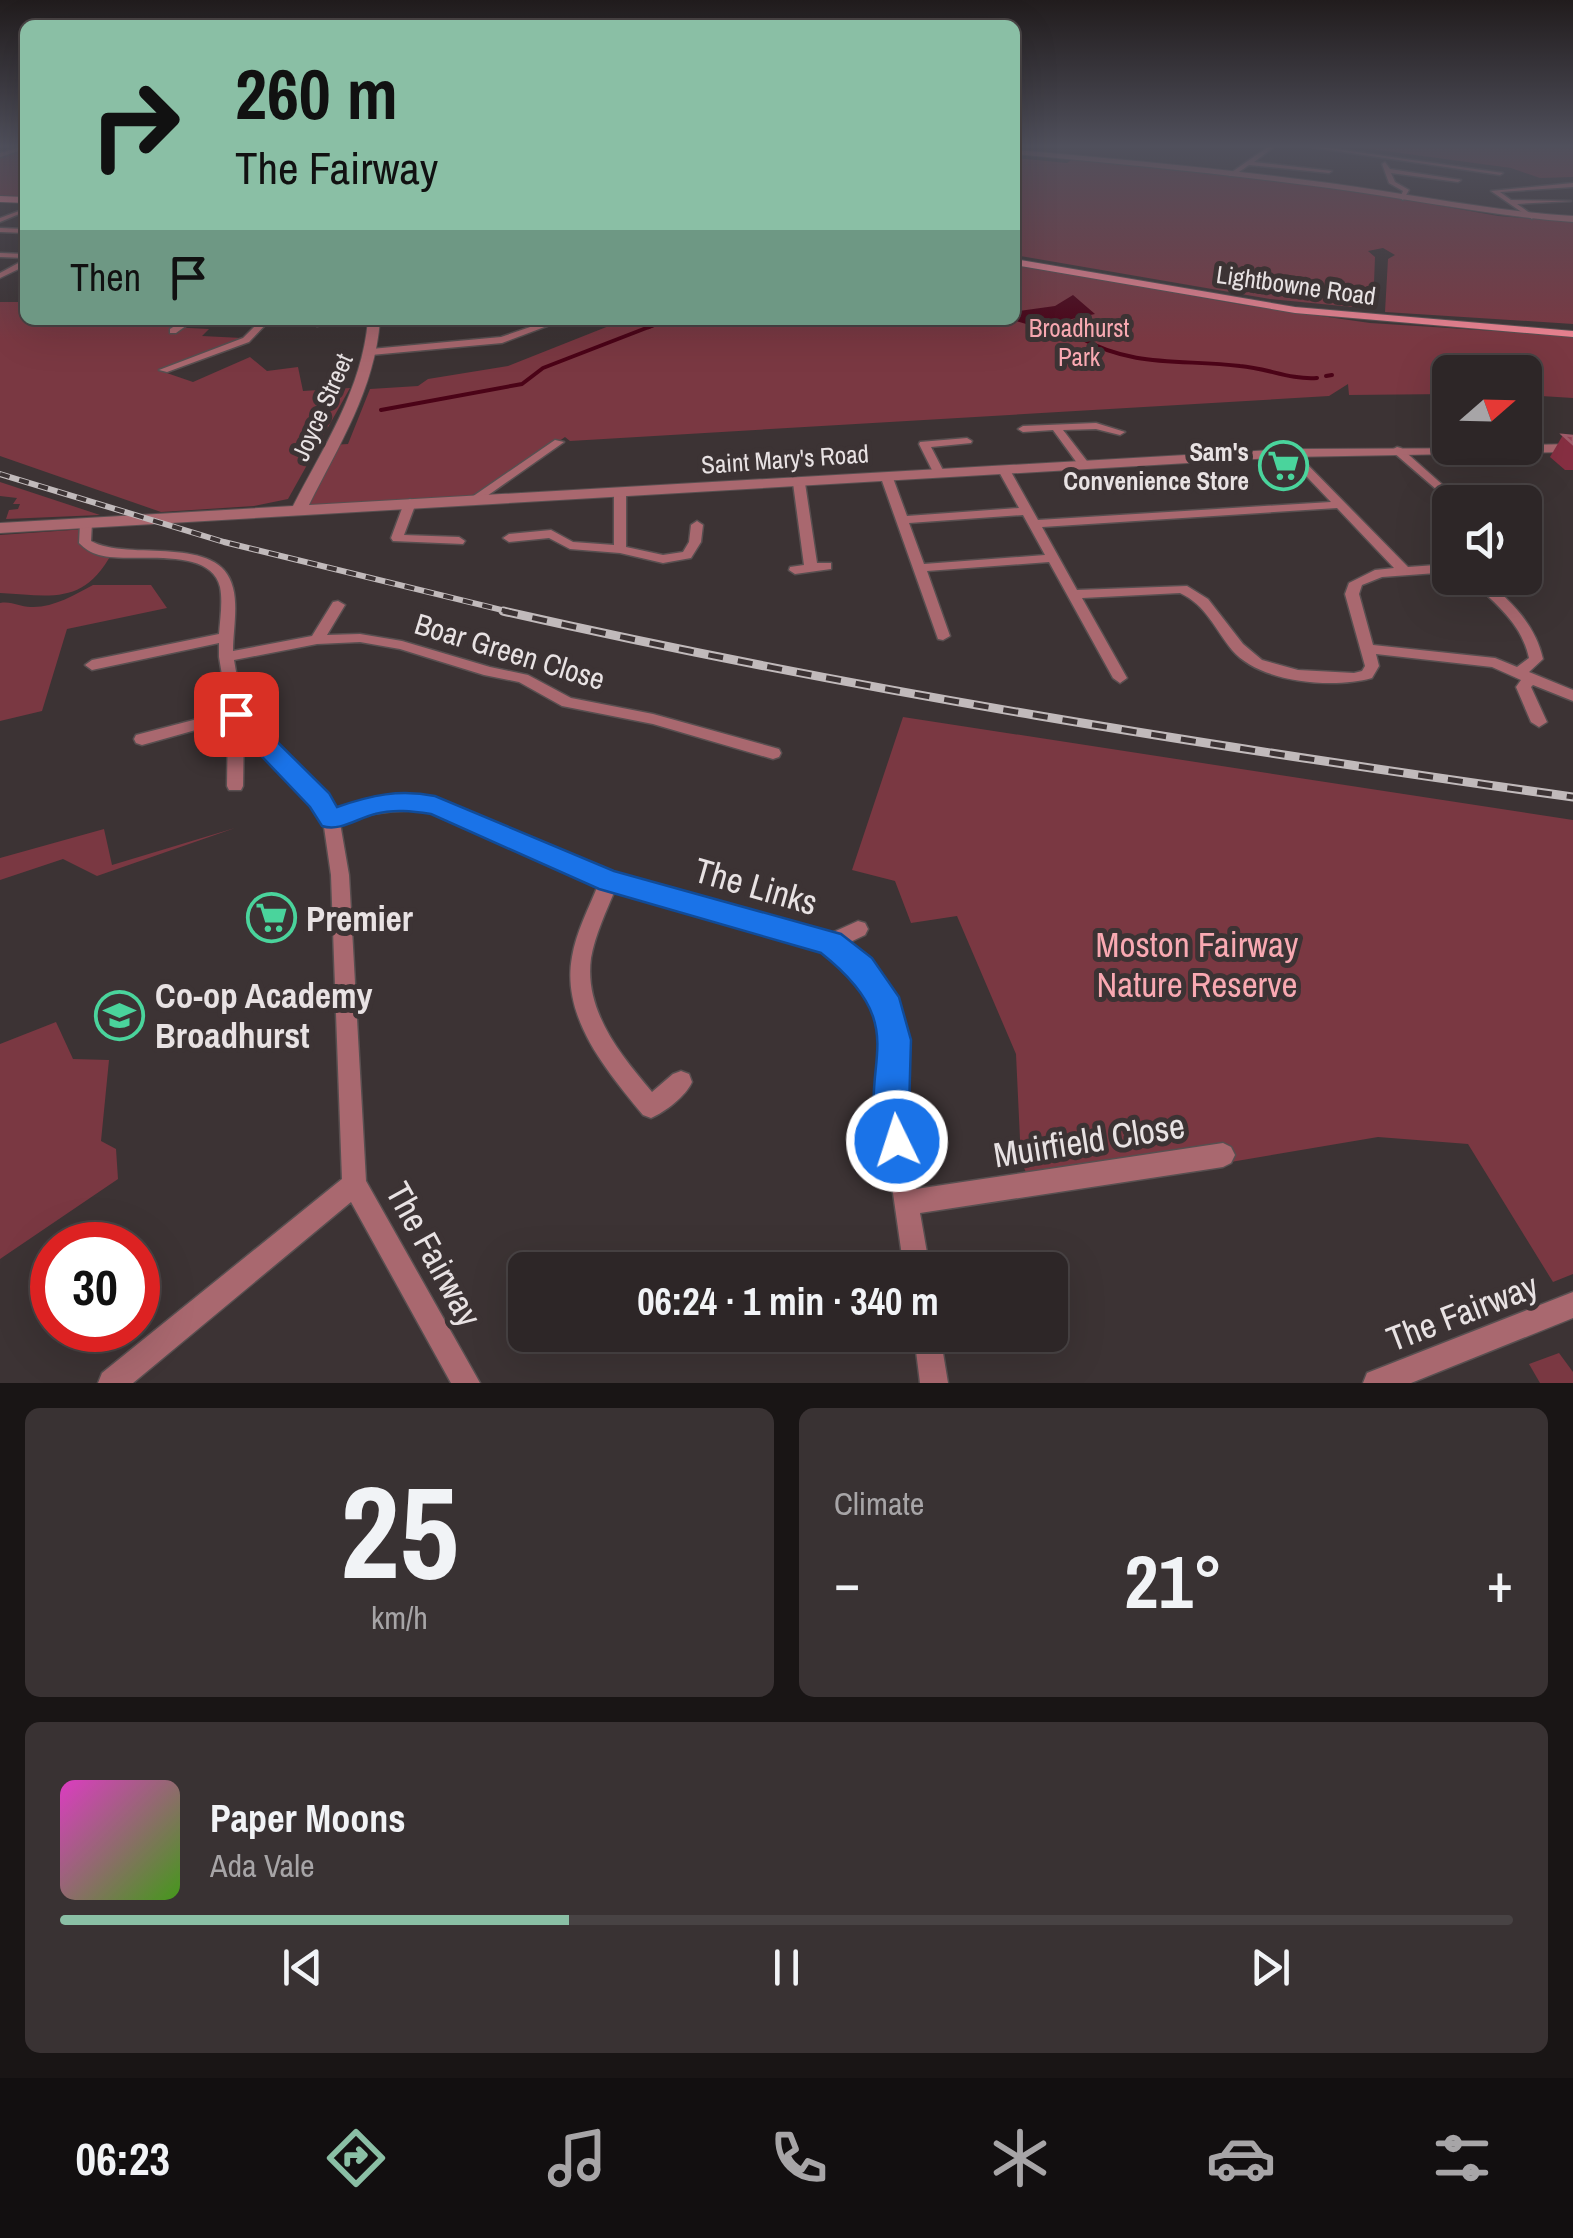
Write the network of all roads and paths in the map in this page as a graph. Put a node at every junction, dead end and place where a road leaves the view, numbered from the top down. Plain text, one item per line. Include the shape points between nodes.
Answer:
1 (20, 212) dead end
2 (1506, 212) edge
3 (1525, 212) edge
4 (1532, 216) junction
5 (1573, 219) edge
6 (0, 220) edge
7 (20, 235) edge
8 (6, 242) dead end
9 (1020, 261) edge
10 (182, 325) edge
11 (261, 325) edge
12 (374, 325) edge
13 (545, 325) edge
14 (173, 331) dead end
15 (1573, 332) edge
16 (371, 352) junction
17 (164, 370) dead end
18 (1056, 427) junction
19 (1023, 428) dead end
20 (1120, 432) dead end
21 (967, 441) dead end
22 (559, 442) dead end
23 (1573, 448) edge
24 (1397, 450) junction
25 (1290, 453) junction
26 (1084, 465) junction
27 (1004, 470) junction
28 (939, 474) junction
29 (886, 478) junction
30 (799, 483) junction
31 (1438, 485) edge
32 (620, 494) junction
33 (474, 501) junction
34 (410, 504) junction
35 (1337, 505) junction
36 (299, 509) junction
37 (1030, 518) junction
38 (904, 520) junction
39 (86, 524) junction
40 (696, 526) dead end
41 (0, 528) edge
42 (509, 538) dead end
43 (459, 542) dead end
44 (620, 549) junction
45 (1053, 558) junction
46 (918, 568) junction
47 (795, 570) dead end
48 (1432, 570) edge
49 (1405, 572) junction
50 (1073, 594) junction
51 (1496, 595) edge
52 (338, 605) dead end
53 (943, 636) dead end
54 (228, 637) junction
55 (316, 640) junction
56 (1370, 648) junction
57 (226, 657) junction
58 (92, 665) dead end
59 (1524, 675) junction
60 (1120, 678) dead end
61 (1573, 696) edge
62 (236, 714) junction
63 (1540, 722) dead end
64 (142, 739) dead end
65 (773, 752) dead end
66 (236, 786) dead end
67 (331, 819) junction
68 (608, 881) junction
69 (858, 929) dead end
70 (830, 943) junction
71 (681, 1082) dead end
72 (1222, 1155) dead end
73 (354, 1184) junction
74 (906, 1202) junction
75 (914, 1252) edge
76 (1573, 1305) edge
77 (929, 1352) edge
78 (112, 1383) edge
79 (466, 1383) edge
80 (934, 1383) edge
81 (1377, 1383) edge

1 - 6 street
2 - 4 street
3 - 4 street
4 - 5 street
7 - 8 street
9 - 15 main road, Lightbowne Road via 1295,310
10 - 14 street
11 - 17 street via 246,340
12 - 16 street, Joyce Street
13 - 16 street via 502,340
16 - 36 street, Joyce Street
18 - 19 street
18 - 20 street
18 - 26 street
21 - 28 street via 924,444
22 - 33 street
23 - 24 street, Saint Mary's Road
24 - 25 street, Saint Mary's Road
24 - 31 street
25 - 26 street, Saint Mary's Road
25 - 35 street
26 - 27 street, Saint Mary's Road
27 - 28 street, Saint Mary's Road
27 - 37 street
28 - 29 street, Saint Mary's Road
29 - 30 street, Saint Mary's Road
29 - 38 street
30 - 32 street, Saint Mary's Road
30 - 47 street via 818,567
32 - 33 street, Saint Mary's Road
32 - 44 street
33 - 34 street, Saint Mary's Road
34 - 36 street, Saint Mary's Road
34 - 43 street via 397,538
35 - 37 street
35 - 49 street
36 - 39 street, Saint Mary's Road
37 - 38 street
37 - 45 street
38 - 46 street
39 - 41 street, Saint Mary's Road
39 - 54 street via 85,544 100,552 184,556 220,572
40 - 44 street via 687,555 663,559
42 - 44 street via 551,534 570,545
45 - 46 street
45 - 50 street
46 - 53 street
48 - 49 street
49 - 56 street via 1356,583 1352,594
50 - 56 street via 1162,588 1199,595 1246,656 1275,671 1367,675
50 - 60 street
51 - 59 street via 1534,644 1536,659
52 - 55 street
54 - 57 street
54 - 58 street
55 - 57 street, Boar Green Close
55 - 65 street, Boar Green Close via 402,645 523,678 567,702
56 - 59 street via 1494,663
57 - 62 street
59 - 61 street
59 - 63 street via 1526,699
62 - 64 street
62 - 66 street
62 - 67 street, The Fairway
67 - 68 street, The Links via 405,800 435,806
67 - 73 street, The Fairway via 340,874
68 - 70 street, The Links
68 - 71 street via 579,980 600,1046 651,1107
69 - 70 street
70 - 74 street, The Links via 862,967 884,997 895,1040 892,1110
72 - 74 street, Muirfield Close
73 - 78 street
73 - 79 street, The Fairway
74 - 75 street, The Links
76 - 81 street, The Fairway
77 - 80 street

